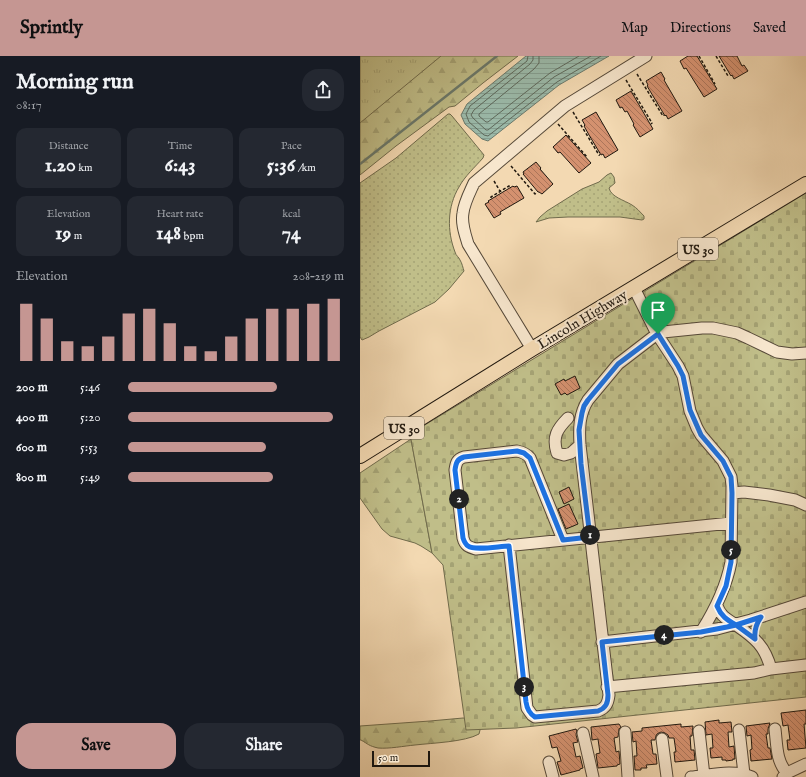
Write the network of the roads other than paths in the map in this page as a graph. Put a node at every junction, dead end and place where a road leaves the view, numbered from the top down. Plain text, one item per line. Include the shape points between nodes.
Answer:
1 (646, 56) edge
2 (806, 184) edge
3 (634, 288) junction
4 (658, 334) junction
5 (532, 349) junction
6 (806, 353) edge
7 (568, 418) dead end
8 (580, 445) junction
9 (360, 456) edge
10 (732, 493) junction
11 (806, 505) edge
12 (732, 523) junction
13 (590, 537) junction
14 (563, 540) junction
15 (509, 546) junction
16 (806, 602) edge
17 (717, 606) junction
18 (761, 617) junction
19 (736, 625) junction
20 (701, 632) junction
21 (755, 639) junction
22 (602, 642) junction
23 (806, 665) edge
24 (771, 668) junction
25 (608, 686) junction
26 (775, 729) dead end
27 (739, 730) dead end
28 (625, 732) dead end
29 (699, 732) dead end
30 (583, 733) dead end
31 (662, 739) dead end
32 (550, 762) dead end
33 (806, 764) edge
34 (785, 775) edge
35 (709, 776) edge
36 (748, 776) edge
37 (553, 777) edge
38 (593, 777) edge
39 (628, 777) edge
40 (667, 777) edge
41 (691, 777) edge

1 - 5 street via 564,106 474,183 462,212 468,244
2 - 3 main road, Lincoln Highway / US 30
3 - 4 street
3 - 5 main road, Lincoln Highway / US 30
4 - 6 street via 713,328 737,333 777,352
4 - 8 street via 618,364 588,400 580,421
4 - 10 street via 683,376 690,410 701,435 728,469
5 - 9 main road, Lincoln Highway / US 30
7 - 8 street via 555,436 554,445 557,453 571,453
8 - 13 street
10 - 11 street via 769,495
10 - 12 street
12 - 13 street
12 - 17 street via 729,574
13 - 14 street
13 - 22 street
14 - 15 street
14 - 15 street via 527,455 517,451 459,459 455,470 464,542 468,547 476,549
15 - 25 street via 527,708 535,717 598,711 607,704
16 - 18 street
17 - 19 street via 725,619
17 - 20 street
18 - 19 street
18 - 21 street via 755,630
19 - 20 street
19 - 21 street
20 - 22 street
21 - 24 street via 763,649
22 - 25 street
23 - 24 street
24 - 25 street via 754,673
26 - 34 street via 779,759
27 - 36 street
28 - 39 street
29 - 35 street
30 - 38 street
31 - 40 street
32 - 37 street
33 - 34 street
35 - 36 street via 729,773
35 - 41 street

